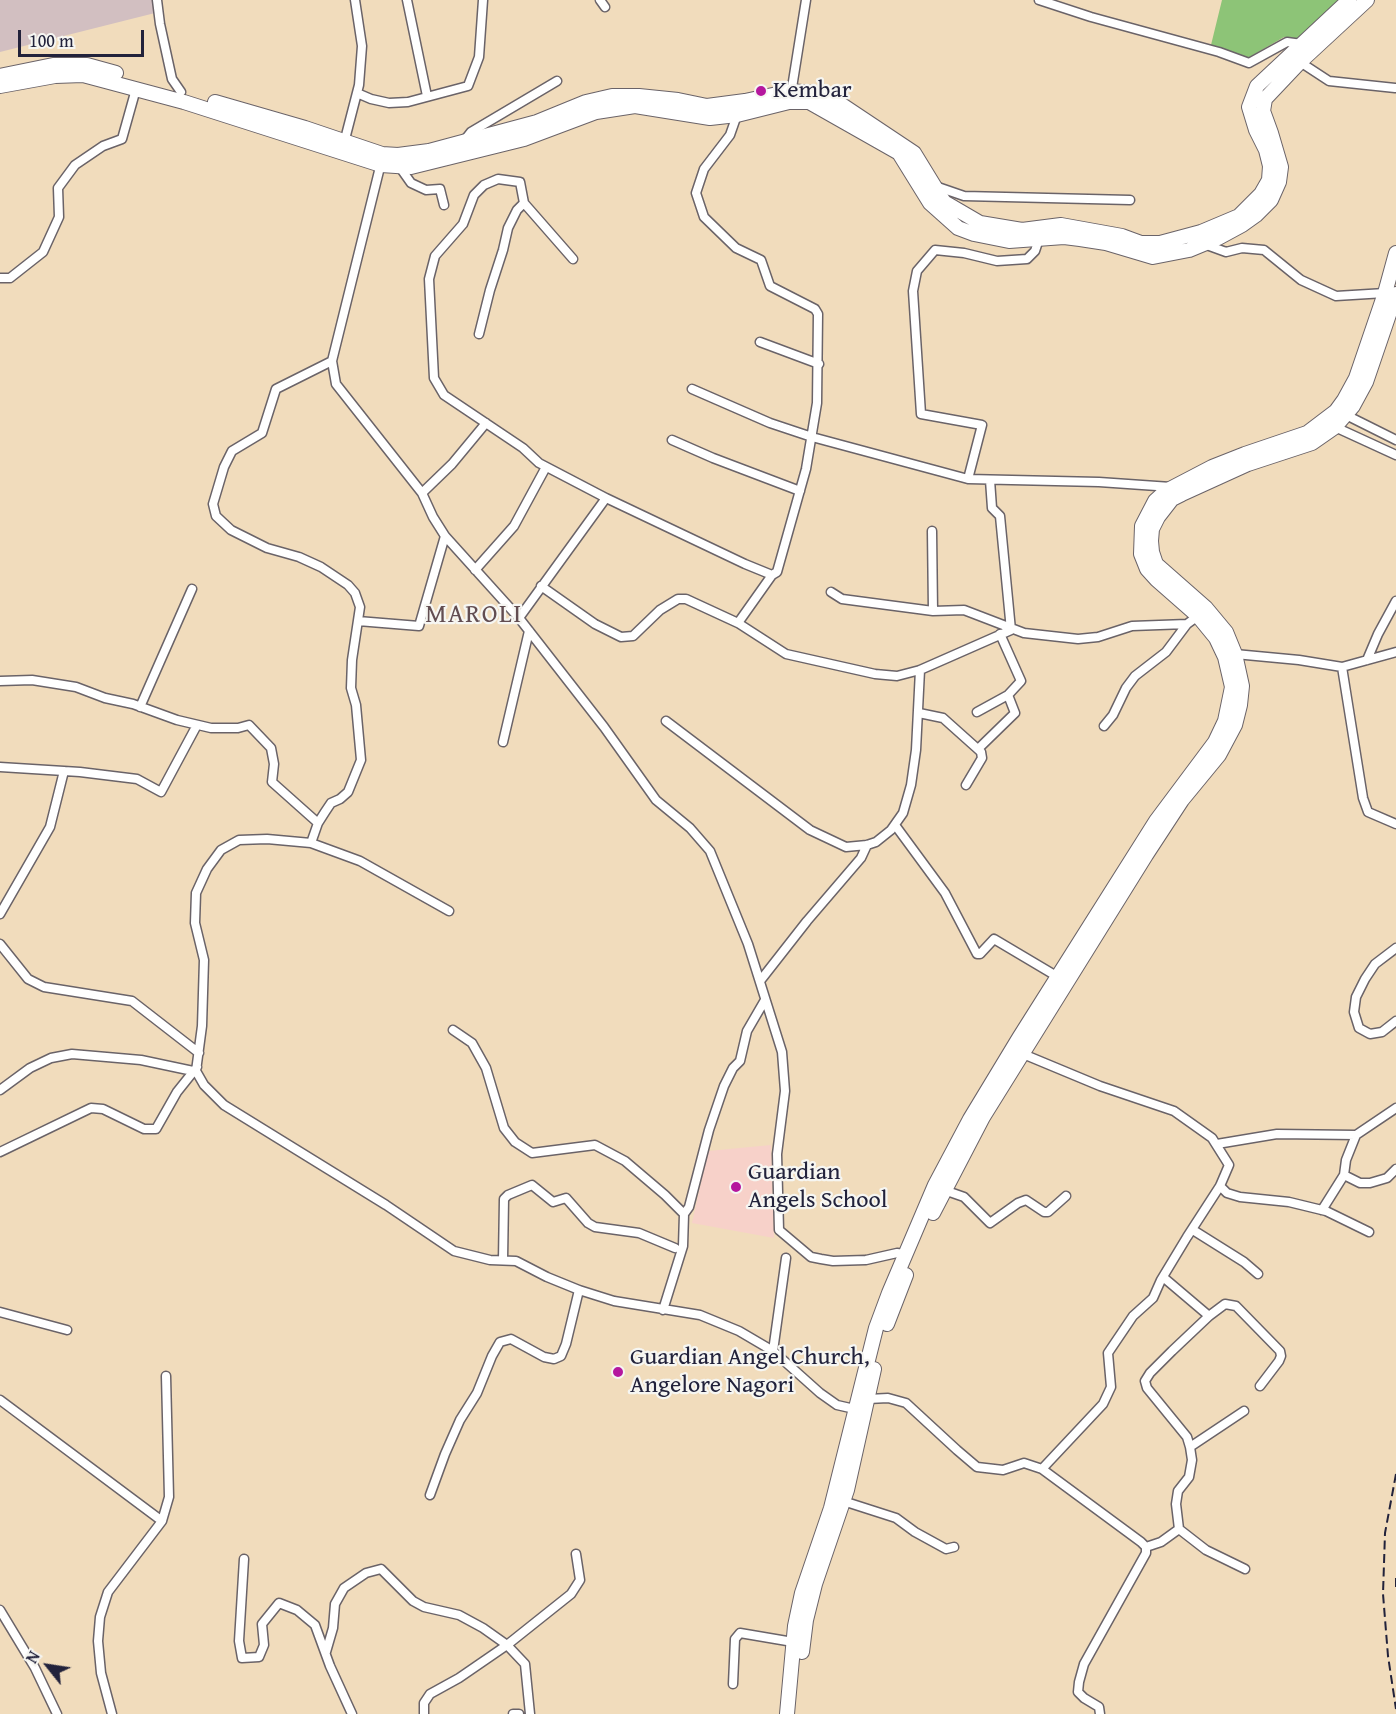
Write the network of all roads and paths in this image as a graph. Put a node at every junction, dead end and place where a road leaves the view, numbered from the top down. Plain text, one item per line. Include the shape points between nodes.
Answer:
1 (157, 0) edge
2 (355, 0) edge
3 (407, 0) edge
4 (483, 0) edge
5 (806, 0) edge
6 (1039, 0) edge
7 (1349, 0) edge
8 (1367, 0) edge
9 (1302, 44) junction
10 (1300, 62) junction
11 (0, 76) edge
12 (557, 81) dead end
13 (0, 86) edge
14 (1395, 88) edge
15 (136, 89) junction
16 (181, 92) junction
17 (357, 93) junction
18 (427, 96) junction
19 (790, 97) junction
20 (736, 115) junction
21 (344, 142) junction
22 (463, 142) junction
23 (382, 160) junction
24 (399, 166) junction
25 (934, 186) junction
26 (1130, 200) dead end
27 (524, 203) junction
28 (444, 205) dead end
29 (1039, 239) junction
30 (1204, 244) junction
31 (1396, 253) edge
32 (573, 259) dead end
33 (0, 278) edge
34 (1391, 293) edge
35 (479, 334) dead end
36 (760, 342) dead end
37 (332, 361) junction
38 (819, 364) junction
39 (692, 389) dead end
40 (1346, 415) junction
41 (486, 423) junction
42 (1335, 426) junction
43 (812, 437) junction
44 (672, 440) dead end
45 (1396, 441) edge
46 (1396, 455) edge
47 (546, 466) junction
48 (1214, 472) junction
49 (968, 479) junction
50 (990, 480) junction
51 (1173, 487) junction
52 (800, 491) junction
53 (422, 493) junction
54 (606, 498) junction
55 (932, 531) dead end
56 (445, 536) junction
57 (475, 570) junction
58 (772, 575) junction
59 (542, 586) junction
60 (192, 588) dead end
61 (831, 592) dead end
62 (1396, 601) edge
63 (933, 610) junction
64 (519, 618) junction
65 (1192, 620) junction
66 (358, 621) junction
67 (738, 623) junction
68 (1011, 630) junction
69 (529, 631) junction
70 (1000, 634) junction
71 (1396, 652) edge
72 (1235, 654) junction
73 (1367, 660) junction
74 (1342, 668) junction
75 (920, 670) junction
76 (0, 681) edge
77 (1008, 696) junction
78 (140, 707) junction
79 (977, 712) dead end
80 (919, 713) junction
81 (666, 721) dead end
82 (197, 725) junction
83 (1104, 726) dead end
84 (503, 742) dead end
85 (978, 748) junction
86 (0, 767) edge
87 (64, 771) junction
88 (966, 785) dead end
89 (318, 822) junction
90 (1396, 824) edge
91 (895, 825) junction
92 (311, 843) junction
93 (867, 845) junction
94 (449, 912) dead end
95 (0, 914) edge
96 (0, 944) edge
97 (1396, 948) edge
98 (1058, 978) junction
99 (760, 981) junction
100 (765, 1000) junction
101 (1396, 1021) edge
102 (453, 1030) dead end
103 (199, 1053) junction
104 (1023, 1054) junction
105 (195, 1069) junction
106 (0, 1090) edge
107 (1396, 1108) edge
108 (1356, 1135) junction
109 (1217, 1144) junction
110 (0, 1152) edge
111 (1396, 1169) edge
112 (1344, 1175) junction
113 (1220, 1186) junction
114 (944, 1190) junction
115 (1066, 1196) dead end
116 (1322, 1210) junction
117 (684, 1214) junction
118 (1193, 1230) junction
119 (1369, 1233) dead end
120 (675, 1248) dead end
121 (906, 1254) junction
122 (786, 1258) dead end
123 (503, 1260) junction
124 (1258, 1274) dead end
125 (1163, 1277) junction
126 (579, 1290) junction
127 (663, 1310) junction
128 (0, 1312) edge
129 (1209, 1316) junction
130 (67, 1330) dead end
131 (773, 1351) junction
132 (166, 1376) dead end
133 (1260, 1386) dead end
134 (0, 1400) edge
135 (863, 1407) junction
136 (1244, 1411) dead end
137 (1190, 1447) junction
138 (1042, 1469) junction
139 (430, 1495) dead end
140 (843, 1501) junction
141 (162, 1521) junction
142 (1179, 1529) junction
143 (954, 1546) dead end
144 (1146, 1547) junction
145 (576, 1554) dead end
146 (244, 1559) dead end
147 (1245, 1569) dead end
148 (0, 1610) edge
149 (793, 1642) junction
150 (507, 1646) junction
151 (326, 1652) junction
152 (733, 1684) dead end
153 (57, 1714) edge
154 (112, 1714) edge
155 (352, 1714) edge
156 (424, 1714) edge
157 (513, 1714) edge
158 (519, 1714) edge
159 (530, 1714) edge
160 (787, 1714) edge
161 (796, 1714) edge
162 (1100, 1714) edge

1 - 16 street via 172,79
2 - 17 street via 362,46
3 - 18 street
4 - 18 street via 479,57 468,86
5 - 19 street
6 - 9 street via 1249,63 1287,42
7 - 9 highway
8 - 10 highway
9 - 25 highway via 1257,86 1249,107 1266,150 1269,180 1239,216 1201,232 1160,243 1141,243 1061,225 1022,230 980,223 945,202
10 - 14 street via 1329,81
10 - 30 highway via 1265,99 1263,111 1281,167 1271,200 1242,225
11 - 16 highway via 53,65 87,65
12 - 22 street via 471,132
13 - 15 highway via 83,75
15 - 23 highway
15 - 33 street via 122,139 103,146 75,165 58,188 59,217 43,252 10,278
16 - 21 highway
17 - 18 street via 389,103
17 - 21 street
19 - 20 highway
19 - 22 highway via 707,106 612,96
19 - 25 highway via 813,93 839,103 914,153
19 - 29 highway via 816,104 899,153 930,203 958,228 1009,241
20 - 24 highway via 710,118 635,106 596,112 524,139 432,163
20 - 38 street via 730,135 704,169 696,193 704,217 736,248 761,260 770,286 815,309
21 - 23 highway
22 - 23 highway
23 - 24 highway
23 - 37 street
24 - 28 street via 411,183 426,190 440,189
25 - 26 street via 964,196
27 - 32 street
27 - 35 street via 508,228
27 - 41 street via 520,182 498,179 484,184 474,195 463,224 435,256 429,279 434,378 444,395
29 - 30 highway via 1080,238 1153,257
29 - 49 street via 1027,259 997,261 935,250 917,272 913,291 921,414 982,425
30 - 34 street via 1226,252 1242,248 1264,250 1301,280 1336,296
31 - 34 highway
34 - 40 highway via 1366,382
34 - 48 highway via 1356,378 1336,411 1307,433 1245,454
36 - 38 street
37 - 53 street via 336,384
37 - 66 street via 276,389 262,433 232,451 213,504 216,516 231,530 267,548 299,557 348,585 360,607
38 - 43 street
39 - 43 street
40 - 42 highway
40 - 45 street
41 - 47 street
41 - 53 street
42 - 46 street
42 - 48 highway via 1312,443
43 - 49 street
43 - 52 street
44 - 52 street
47 - 54 street
47 - 57 street via 514,526
48 - 51 highway
48 - 72 highway via 1164,508 1152,529 1152,552 1156,564 1206,608 1226,632
49 - 50 street
50 - 51 street
50 - 68 street via 992,508 1000,516
51 - 65 highway via 1155,501 1142,526 1141,554 1147,569
52 - 58 street via 777,572
53 - 56 street
54 - 58 street
54 - 59 street
55 - 63 street
56 - 57 street
56 - 66 street via 419,626
57 - 64 street
58 - 67 street
59 - 64 street
59 - 67 street via 595,624 621,636 633,636 678,599
60 - 78 street
61 - 63 street via 842,599
62 - 73 street
63 - 68 street via 964,610
64 - 69 street
65 - 68 street via 1132,626 1078,639
65 - 83 street via 1166,652 1135,676
65 - 98 highway via 1216,638 1229,671 1232,687 1225,721 1215,742 1156,821
66 - 89 street via 351,688 361,759 348,792 331,803
67 - 75 street via 786,654 874,674 897,676
68 - 70 street
69 - 84 street
69 - 99 street via 656,800 710,851
70 - 75 street
70 - 77 street via 1021,681
71 - 73 street
72 - 74 street
72 - 104 highway via 1242,686 1228,740 1161,831
73 - 74 street
74 - 90 street via 1363,798 1368,812
75 - 80 street
76 - 78 street via 76,687
77 - 79 street
77 - 85 street via 1015,713
78 - 82 street
80 - 85 street via 943,718
80 - 91 street via 910,785 903,813
81 - 93 street via 810,830 846,847
82 - 87 street via 161,792 137,779
82 - 89 street via 249,725 271,748 272,782
85 - 88 street via 982,759
86 - 87 street
87 - 95 street via 50,827
89 - 92 street
91 - 93 street
91 - 98 street via 945,893 977,954 995,939
92 - 94 street via 360,861
92 - 103 street via 239,840 221,850 207,869 196,893 195,923 204,960
93 - 99 street via 861,858
96 - 103 street via 28,979 44,987 132,1001
97 - 101 street via 1375,964 1365,979 1354,1012 1359,1028 1370,1034 1382,1032
98 - 121 highway via 970,1119 935,1185
99 - 100 street
100 - 117 street via 747,1031 740,1061 724,1086
100 - 121 street via 782,1052 785,1091 777,1154 779,1230 812,1257 827,1260
102 - 117 street via 472,1043 486,1068 504,1128 514,1142 532,1152 595,1145 625,1161
103 - 105 street
104 - 109 street via 1174,1111
104 - 114 highway
105 - 106 street via 72,1054 30,1068
105 - 110 street via 156,1129 144,1130 103,1109 91,1108
105 - 123 street via 204,1086 224,1105 440,1243 454,1251
107 - 108 street
108 - 109 street via 1277,1134
108 - 112 street
109 - 113 street via 1229,1166
111 - 112 street via 1387,1178 1370,1183
112 - 116 street
113 - 116 street via 1240,1197
113 - 118 street
114 - 115 street via 964,1197 990,1223 1026,1200 1048,1212
114 - 135 highway via 886,1327
116 - 119 street
117 - 127 street via 683,1246
118 - 124 street
118 - 125 street
120 - 123 street via 639,1233 588,1224 566,1198 553,1202 532,1185 504,1199
121 - 135 highway via 876,1328
122 - 131 street
123 - 126 street via 516,1261
125 - 129 street
125 - 138 street via 1153,1298 1133,1316 1107,1353 1111,1387 1103,1404
126 - 127 street
126 - 139 street via 561,1356 544,1357 511,1339 500,1342 460,1420
127 - 131 street via 700,1315
128 - 130 street
129 - 133 street via 1225,1304 1236,1306 1280,1351 1279,1361
129 - 137 street via 1145,1381
131 - 135 street via 837,1405
132 - 141 street via 169,1497
134 - 141 street
135 - 138 street via 888,1398 906,1402 977,1467 1003,1470 1024,1463
135 - 140 highway
135 - 149 highway via 802,1593
136 - 137 street
137 - 142 street via 1189,1477 1178,1491 1176,1504
138 - 144 street
140 - 143 street via 896,1518 946,1549
140 - 161 highway via 806,1620
141 - 154 street via 108,1592 100,1617 101,1673
142 - 144 street
142 - 147 street via 1206,1550
144 - 162 street via 1084,1664 1079,1682 1078,1692 1099,1707
145 - 150 street via 580,1580 571,1594
146 - 151 street via 239,1641 242,1658 259,1657 264,1645 262,1624 279,1603 297,1610 315,1625
148 - 153 street
149 - 152 street via 740,1634 735,1639
149 - 160 highway
150 - 151 street via 459,1614 413,1601 381,1569 366,1573 344,1588 334,1604
150 - 156 street via 430,1694 424,1702
150 - 159 street via 525,1664
151 - 155 street
157 - 158 street

